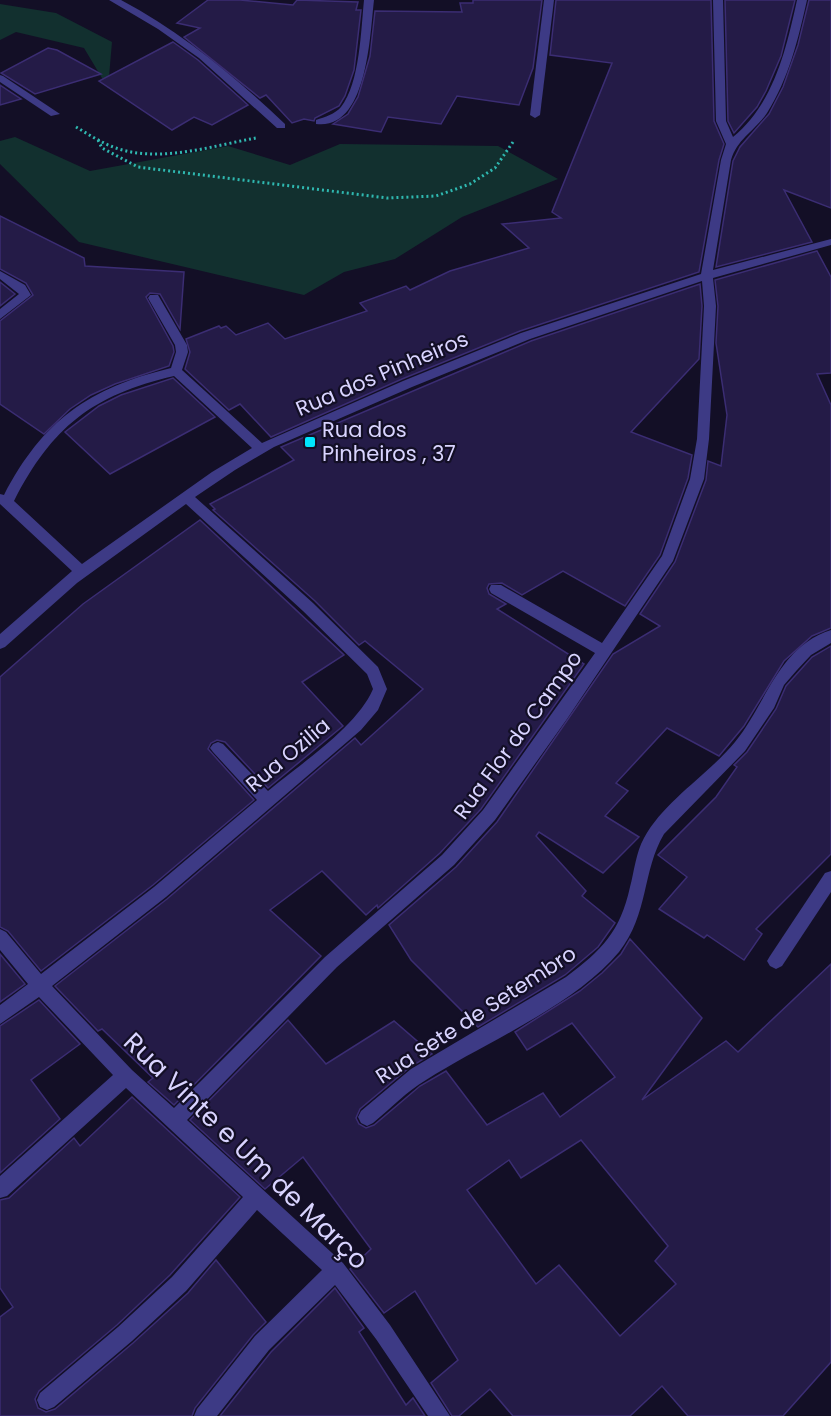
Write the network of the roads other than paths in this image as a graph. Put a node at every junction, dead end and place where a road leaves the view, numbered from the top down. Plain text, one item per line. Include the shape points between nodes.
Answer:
1 (114, 0) edge
2 (369, 0) edge
3 (549, 0) edge
4 (718, 0) edge
5 (802, 0) edge
6 (0, 78) edge
7 (55, 114) road end
8 (535, 115) dead end
9 (320, 122) dead end
10 (281, 126) road end
11 (731, 144) junction
12 (831, 242) edge
13 (0, 274) edge
14 (707, 274) junction
15 (154, 298) dead end
16 (0, 315) edge
17 (176, 371) junction
18 (260, 449) junction
19 (187, 497) junction
20 (4, 501) edge
21 (80, 570) junction
22 (496, 589) dead end
23 (831, 636) edge
24 (0, 643) edge
25 (605, 652) junction
26 (218, 748) dead end
27 (267, 800) junction
28 (831, 878) edge
29 (0, 937) edge
30 (776, 961) dead end
31 (39, 985) junction
32 (0, 1016) edge
33 (126, 1076) junction
34 (367, 1117) dead end
35 (174, 1121) junction
36 (0, 1189) edge
37 (257, 1195) junction
38 (336, 1270) junction
39 (47, 1400) dead end
40 (204, 1416) edge
41 (440, 1416) edge

1 - 10 street via 185,42 229,76
2 - 9 street via 353,92 346,109
3 - 8 street
4 - 11 street via 721,121
5 - 11 street via 781,80 751,129
6 - 7 street
11 - 14 street, Rua Flor do Campo
12 - 14 street, Rua dos Pinheiros
13 - 16 street via 25,295
14 - 18 street, Rua dos Pinheiros via 560,323 400,385
14 - 25 street, Rua Flor do Campo via 710,306 703,439 696,479 668,557
15 - 17 street via 181,345
17 - 18 street
17 - 20 street via 119,389 66,418 30,459
18 - 19 street, Rua dos Pinheiros
19 - 21 street, Rua dos Pinheiros
19 - 27 street, Rua Ozilia via 373,671 380,688 373,706 356,726
20 - 21 street
21 - 24 street, Rua dos Pinheiros
22 - 25 street
23 - 34 street, Rua Sete de Setembro via 806,651 792,666 778,682 769,704 740,747 658,829 649,844 632,915 614,945 572,983 417,1076
25 - 35 street, Rua Flor do Campo via 489,815 455,852 332,962
26 - 27 street
27 - 31 street, Rua Ozilia via 160,892
28 - 30 street
29 - 31 street, Rua Vinte e Um de Março
31 - 32 street, Rua Ozilia
31 - 33 street, Rua Vinte e Um de Março
33 - 35 street, Rua Vinte e Um de Março
33 - 36 street
35 - 37 street, Rua Vinte e Um de Março
37 - 38 street, Rua Vinte e Um de Março
37 - 39 street via 179,1284
38 - 40 street via 262,1343
38 - 41 street, Rua Vinte e Um de Março

